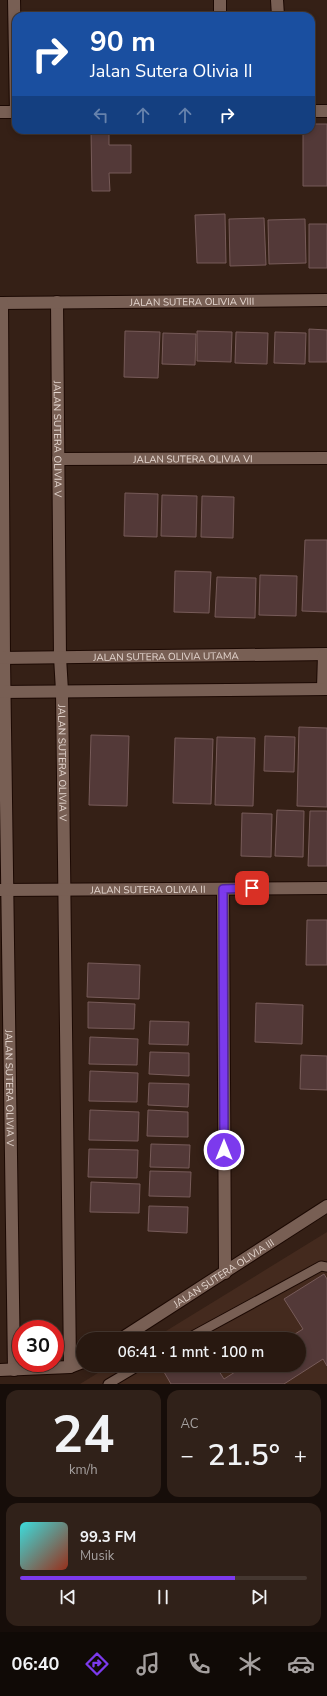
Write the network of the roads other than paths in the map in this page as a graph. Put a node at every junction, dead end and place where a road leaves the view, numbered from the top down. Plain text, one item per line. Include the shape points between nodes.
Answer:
1 (14, 0) edge
2 (220, 0) edge
3 (277, 0) edge
4 (14, 12) edge
5 (220, 12) edge
6 (278, 12) edge
7 (315, 111) edge
8 (327, 111) edge
9 (0, 112) edge
10 (12, 112) edge
11 (327, 300) edge
12 (57, 302) junction
13 (1, 303) edge
14 (327, 458) edge
15 (58, 459) junction
16 (2, 461) edge
17 (325, 654) edge
18 (60, 657) junction
19 (2, 658) edge
20 (325, 688) edge
21 (62, 691) junction
22 (3, 692) edge
23 (327, 888) edge
24 (64, 889) junction
25 (223, 889) junction
26 (4, 890) edge
27 (5, 1050) edge
28 (327, 1206) edge
29 (6, 1211) edge
30 (327, 1267) edge
31 (225, 1273) junction
32 (12, 1330) edge
33 (132, 1332) edge
34 (200, 1332) edge
35 (76, 1365) edge
36 (64, 1367) edge
37 (70, 1367) junction
38 (0, 1370) edge
39 (12, 1370) edge
40 (128, 1372) edge
41 (108, 1384) edge

1 - 4 street
2 - 5 street
3 - 6 street
7 - 8 street
9 - 10 street
11 - 12 street, JALAN SUTERA OLIVIA VIII
12 - 13 street, JALAN SUTERA OLIVIA VIII
12 - 15 street, JALAN SUTERA OLIVIA V
13 - 16 street, JALAN SUTERA OLIVIA V
14 - 15 street, JALAN SUTERA OLIVIA VI
15 - 18 street, JALAN SUTERA OLIVIA V
16 - 19 street, JALAN SUTERA OLIVIA V
17 - 18 street, JALAN SUTERA OLIVIA UTAMA
17 - 20 street
18 - 19 street, JALAN SUTERA OLIVIA UTAMA
18 - 21 street, JALAN SUTERA OLIVIA V
19 - 22 street, JALAN SUTERA OLIVIA V
20 - 21 street
21 - 22 street
21 - 24 street, JALAN SUTERA OLIVIA V
22 - 26 street, JALAN SUTERA OLIVIA V
23 - 25 street, JALAN SUTERA OLIVIA II
24 - 25 street, JALAN SUTERA OLIVIA II
24 - 26 street, JALAN SUTERA OLIVIA II
24 - 37 street, JALAN SUTERA OLIVIA V
25 - 31 street
26 - 27 street, JALAN SUTERA OLIVIA V
27 - 29 street, JALAN SUTERA OLIVIA V
28 - 31 street, JALAN SUTERA OLIVIA III
29 - 32 street, JALAN SUTERA OLIVIA V
30 - 34 lane via 321,1266
31 - 33 street, JALAN SUTERA OLIVIA III
35 - 37 street
36 - 37 street
38 - 39 street
40 - 41 lane

